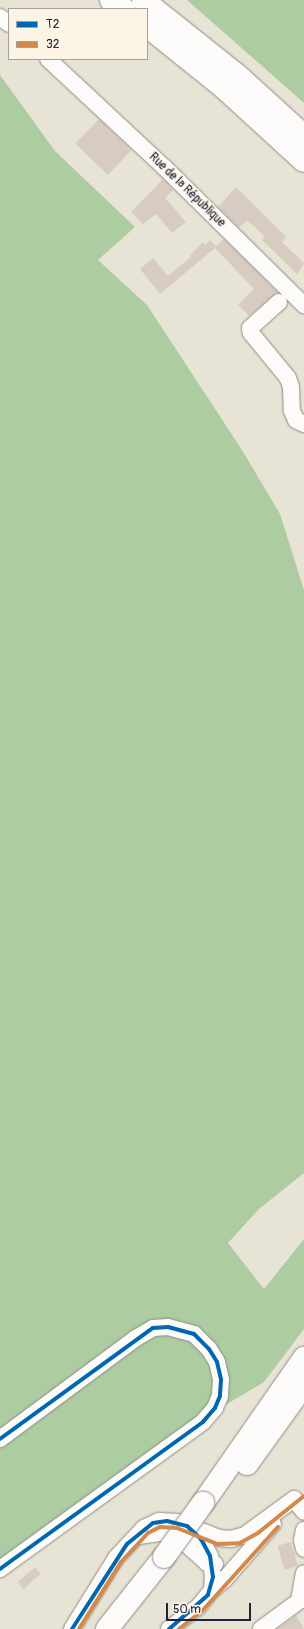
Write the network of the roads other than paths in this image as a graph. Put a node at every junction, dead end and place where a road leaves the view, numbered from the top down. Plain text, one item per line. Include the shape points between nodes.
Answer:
1 (111, 0) edge
2 (143, 0) edge
3 (123, 8) edge
4 (0, 17) edge
5 (8, 23) edge
6 (148, 27) edge
7 (49, 60) edge
8 (304, 136) edge
9 (304, 161) edge
10 (279, 302) dead end
11 (304, 305) edge
12 (304, 424) edge
13 (304, 1358) edge
14 (304, 1385) edge
15 (0, 1439) edge
16 (299, 1494) edge
17 (208, 1507) junction
18 (304, 1512) edge
19 (187, 1526) junction
20 (304, 1530) edge
21 (135, 1537) junction
22 (304, 1549) edge
23 (245, 1556) junction
24 (169, 1561) junction
25 (212, 1564) junction
26 (0, 1569) edge
27 (304, 1573) edge
28 (212, 1590) junction
29 (302, 1601) edge
30 (72, 1629) edge
31 (107, 1629) edge
32 (123, 1629) edge
33 (169, 1629) edge
34 (260, 1629) edge

1 - 3 highway
2 - 8 highway via 237,75
4 - 5 street
6 - 9 highway via 224,88
7 - 11 street, Rue de la République via 164,167
10 - 12 street via 250,328 251,333 288,378 292,411 296,420
13 - 17 highway
14 - 17 highway
15 - 26 street via 153,1328 172,1328 194,1334 209,1349 217,1362 221,1380 220,1396 216,1408 203,1422
16 - 18 street
16 - 19 street via 239,1538 219,1538
16 - 23 street
17 - 24 highway, bridge
19 - 21 street via 178,1522 159,1521 144,1528
19 - 25 street via 201,1538
20 - 22 street
21 - 25 street via 161,1533 174,1536 207,1563
21 - 30 street via 116,1558
23 - 25 street via 230,1563
23 - 28 street
24 - 31 highway
24 - 32 highway
25 - 28 street
27 - 29 street
28 - 33 street via 199,1606
29 - 34 street

